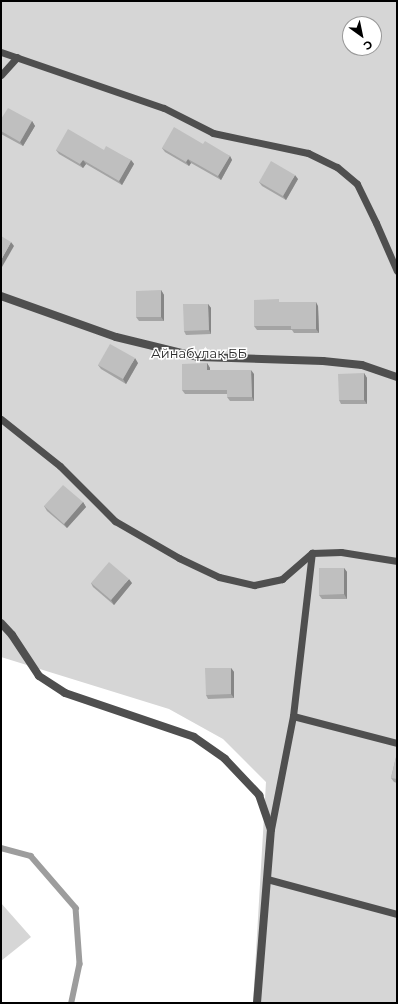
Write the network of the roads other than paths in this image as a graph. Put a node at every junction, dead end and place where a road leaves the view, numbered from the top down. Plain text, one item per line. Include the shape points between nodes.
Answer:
1 (1, 52) edge
2 (17, 57) junction
3 (1, 75) edge
4 (397, 272) edge
5 (1, 296) edge
6 (397, 377) edge
7 (1, 419) edge
8 (312, 554) junction
9 (397, 561) edge
10 (1, 623) edge
11 (293, 716) junction
12 (397, 743) edge
13 (271, 829) junction
14 (267, 879) junction
15 (397, 914) edge
16 (257, 1003) edge

1 - 2 lane
2 - 3 lane
2 - 4 lane via 164,108 213,133 308,153 337,167 357,184
5 - 6 street via 116,337 198,358 362,365
7 - 8 lane via 60,466 115,521 179,558 219,577 254,585 282,579
8 - 9 lane via 341,552
8 - 11 lane
10 - 13 street via 39,676 65,693 194,737 226,759 259,795
11 - 12 lane
11 - 13 lane
13 - 14 street
14 - 15 lane
14 - 16 street

